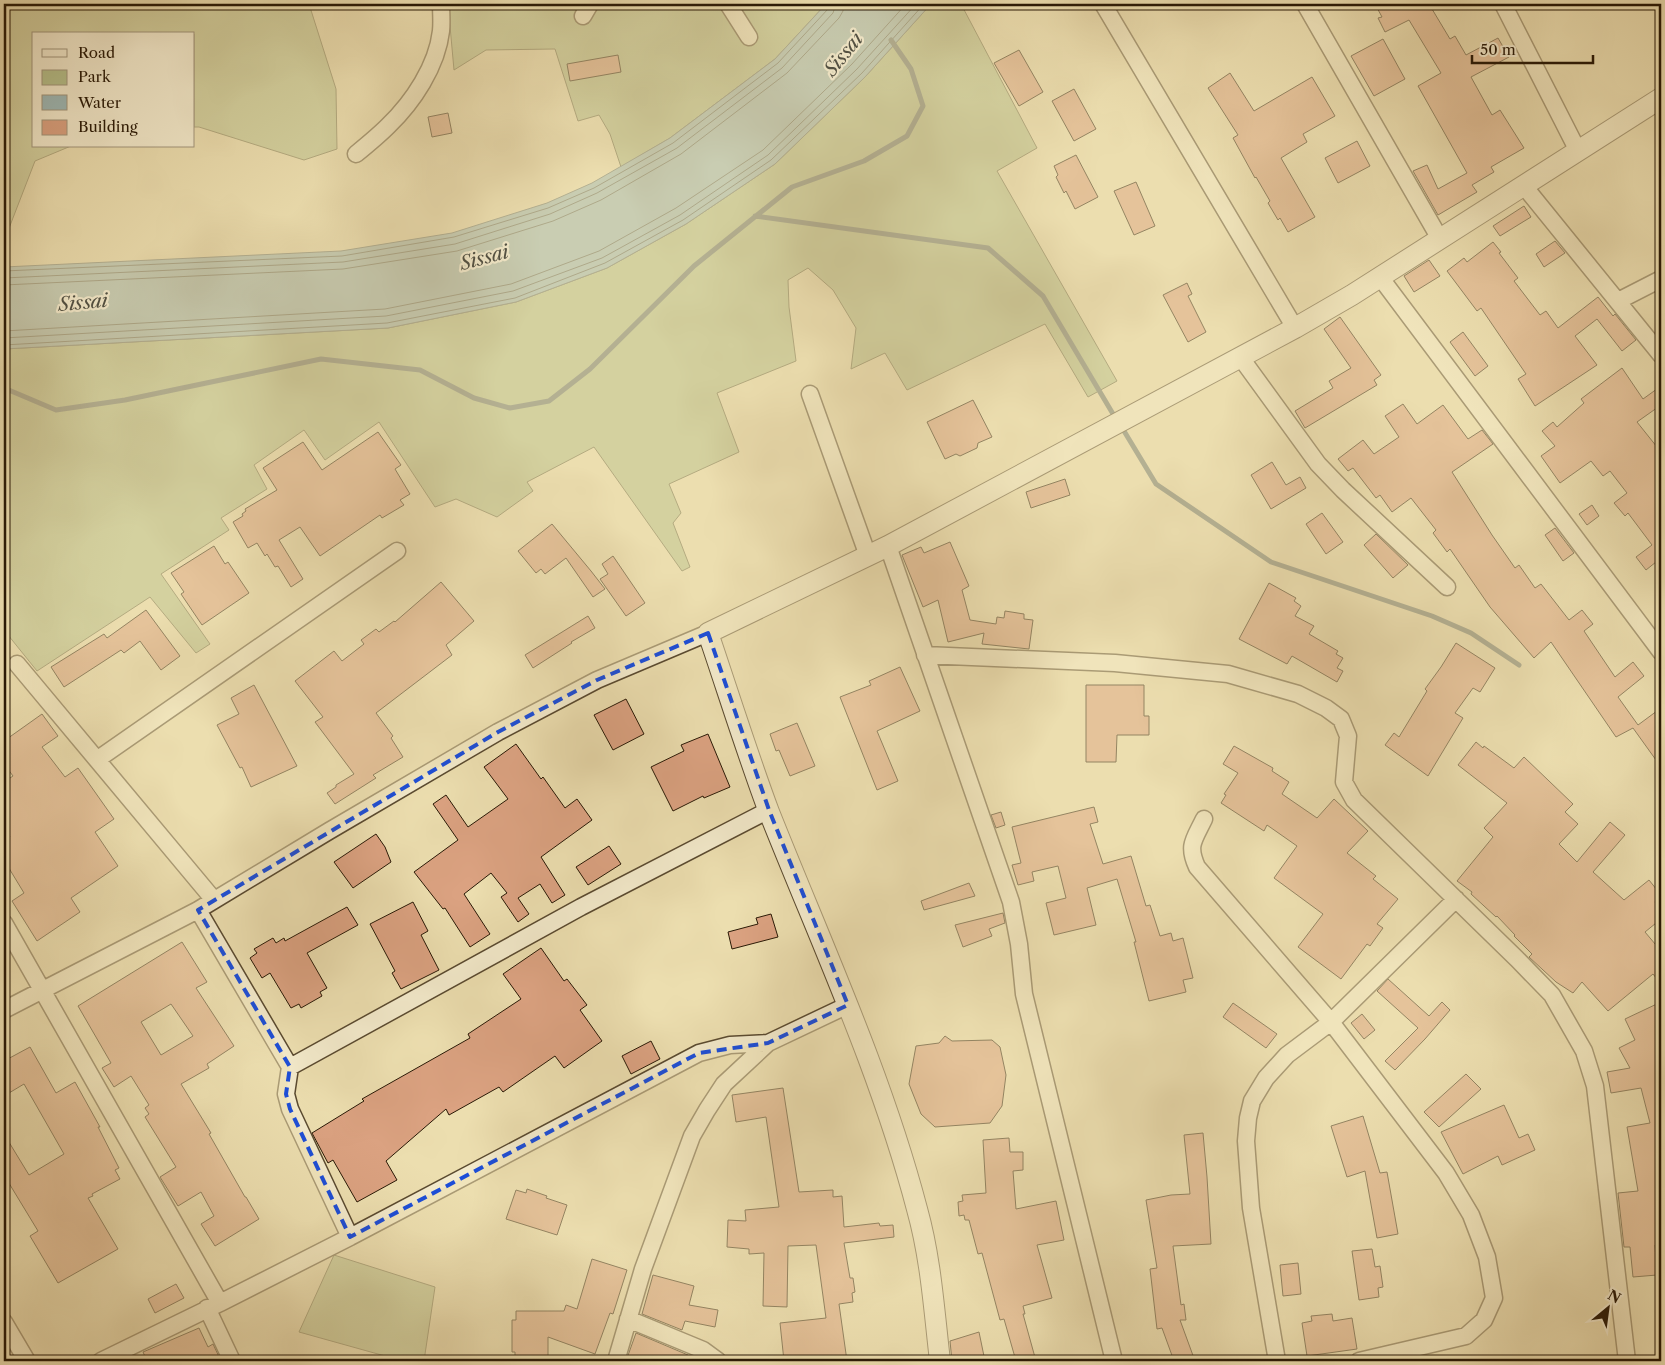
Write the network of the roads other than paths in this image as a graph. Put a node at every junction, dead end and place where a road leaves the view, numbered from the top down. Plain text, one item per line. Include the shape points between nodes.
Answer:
1 (441, 4) edge
2 (728, 4) edge
3 (1103, 4) edge
4 (1305, 4) edge
5 (1503, 4) edge
6 (749, 38) dead end
7 (1661, 98) edge
8 (1578, 151) junction
9 (356, 154) dead end
10 (1524, 186) junction
11 (1440, 239) junction
12 (1380, 277) junction
13 (1661, 279) edge
14 (1618, 301) junction
15 (1294, 328) junction
16 (1661, 355) edge
17 (1241, 358) junction
18 (810, 394) dead end
19 (888, 546) junction
20 (397, 550) dead end
21 (868, 556) junction
22 (1447, 587) dead end
23 (708, 633) junction
24 (1661, 652) edge
25 (925, 655) junction
26 (17, 664) dead end
27 (98, 759) junction
28 (769, 810) junction
29 (1204, 819) dead end
30 (1456, 899) junction
31 (214, 900) junction
32 (198, 910) junction
33 (4, 923) edge
34 (42, 991) junction
35 (848, 1005) junction
36 (4, 1010) edge
37 (1331, 1022) junction
38 (768, 1043) junction
39 (290, 1068) junction
40 (350, 1237) junction
41 (214, 1306) junction
42 (628, 1319) junction
43 (4, 1322) edge
44 (27, 1361) edge
45 (101, 1361) edge
46 (232, 1361) edge
47 (616, 1361) edge
48 (718, 1361) edge
49 (940, 1361) edge
50 (1114, 1361) edge
51 (1277, 1361) edge
52 (1359, 1361) edge
53 (1628, 1361) edge

1 - 9 street via 442,30 428,73 389,126
2 - 6 street
3 - 15 street
4 - 11 street
5 - 8 street
7 - 8 street
8 - 10 street
10 - 11 street
10 - 14 street
11 - 12 street
12 - 15 street
12 - 24 street
13 - 14 street
14 - 16 street
15 - 17 street
17 - 19 street
17 - 22 street via 1318,464
18 - 21 street
19 - 21 street
19 - 25 street
20 - 27 street
21 - 23 street
23 - 28 street
23 - 31 street via 597,680 498,732
25 - 30 street via 1116,663 1228,674 1298,694 1341,719 1348,736 1344,782 1354,800
25 - 50 street via 1011,902 1024,994
26 - 27 street
27 - 31 street
28 - 35 street
28 - 39 street via 572,912
29 - 37 street via 1192,844 1191,854 1197,867
30 - 37 street
30 - 53 street via 1552,995 1584,1050 1595,1086
31 - 32 street
32 - 34 street
32 - 39 street
33 - 34 street
34 - 36 street
34 - 41 street
35 - 38 street
35 - 49 street via 893,1125 918,1210 930,1273
37 - 51 street via 1287,1055 1266,1078 1252,1101 1248,1118 1246,1141 1251,1208
37 - 52 street via 1451,1181 1471,1215 1487,1257 1494,1298 1484,1320 1466,1336
38 - 40 street via 730,1045 699,1053
38 - 42 street via 724,1084 692,1136
39 - 40 street via 286,1094 290,1109
40 - 41 street
41 - 45 street
41 - 46 street
42 - 47 street
42 - 48 street via 703,1350
43 - 44 street

